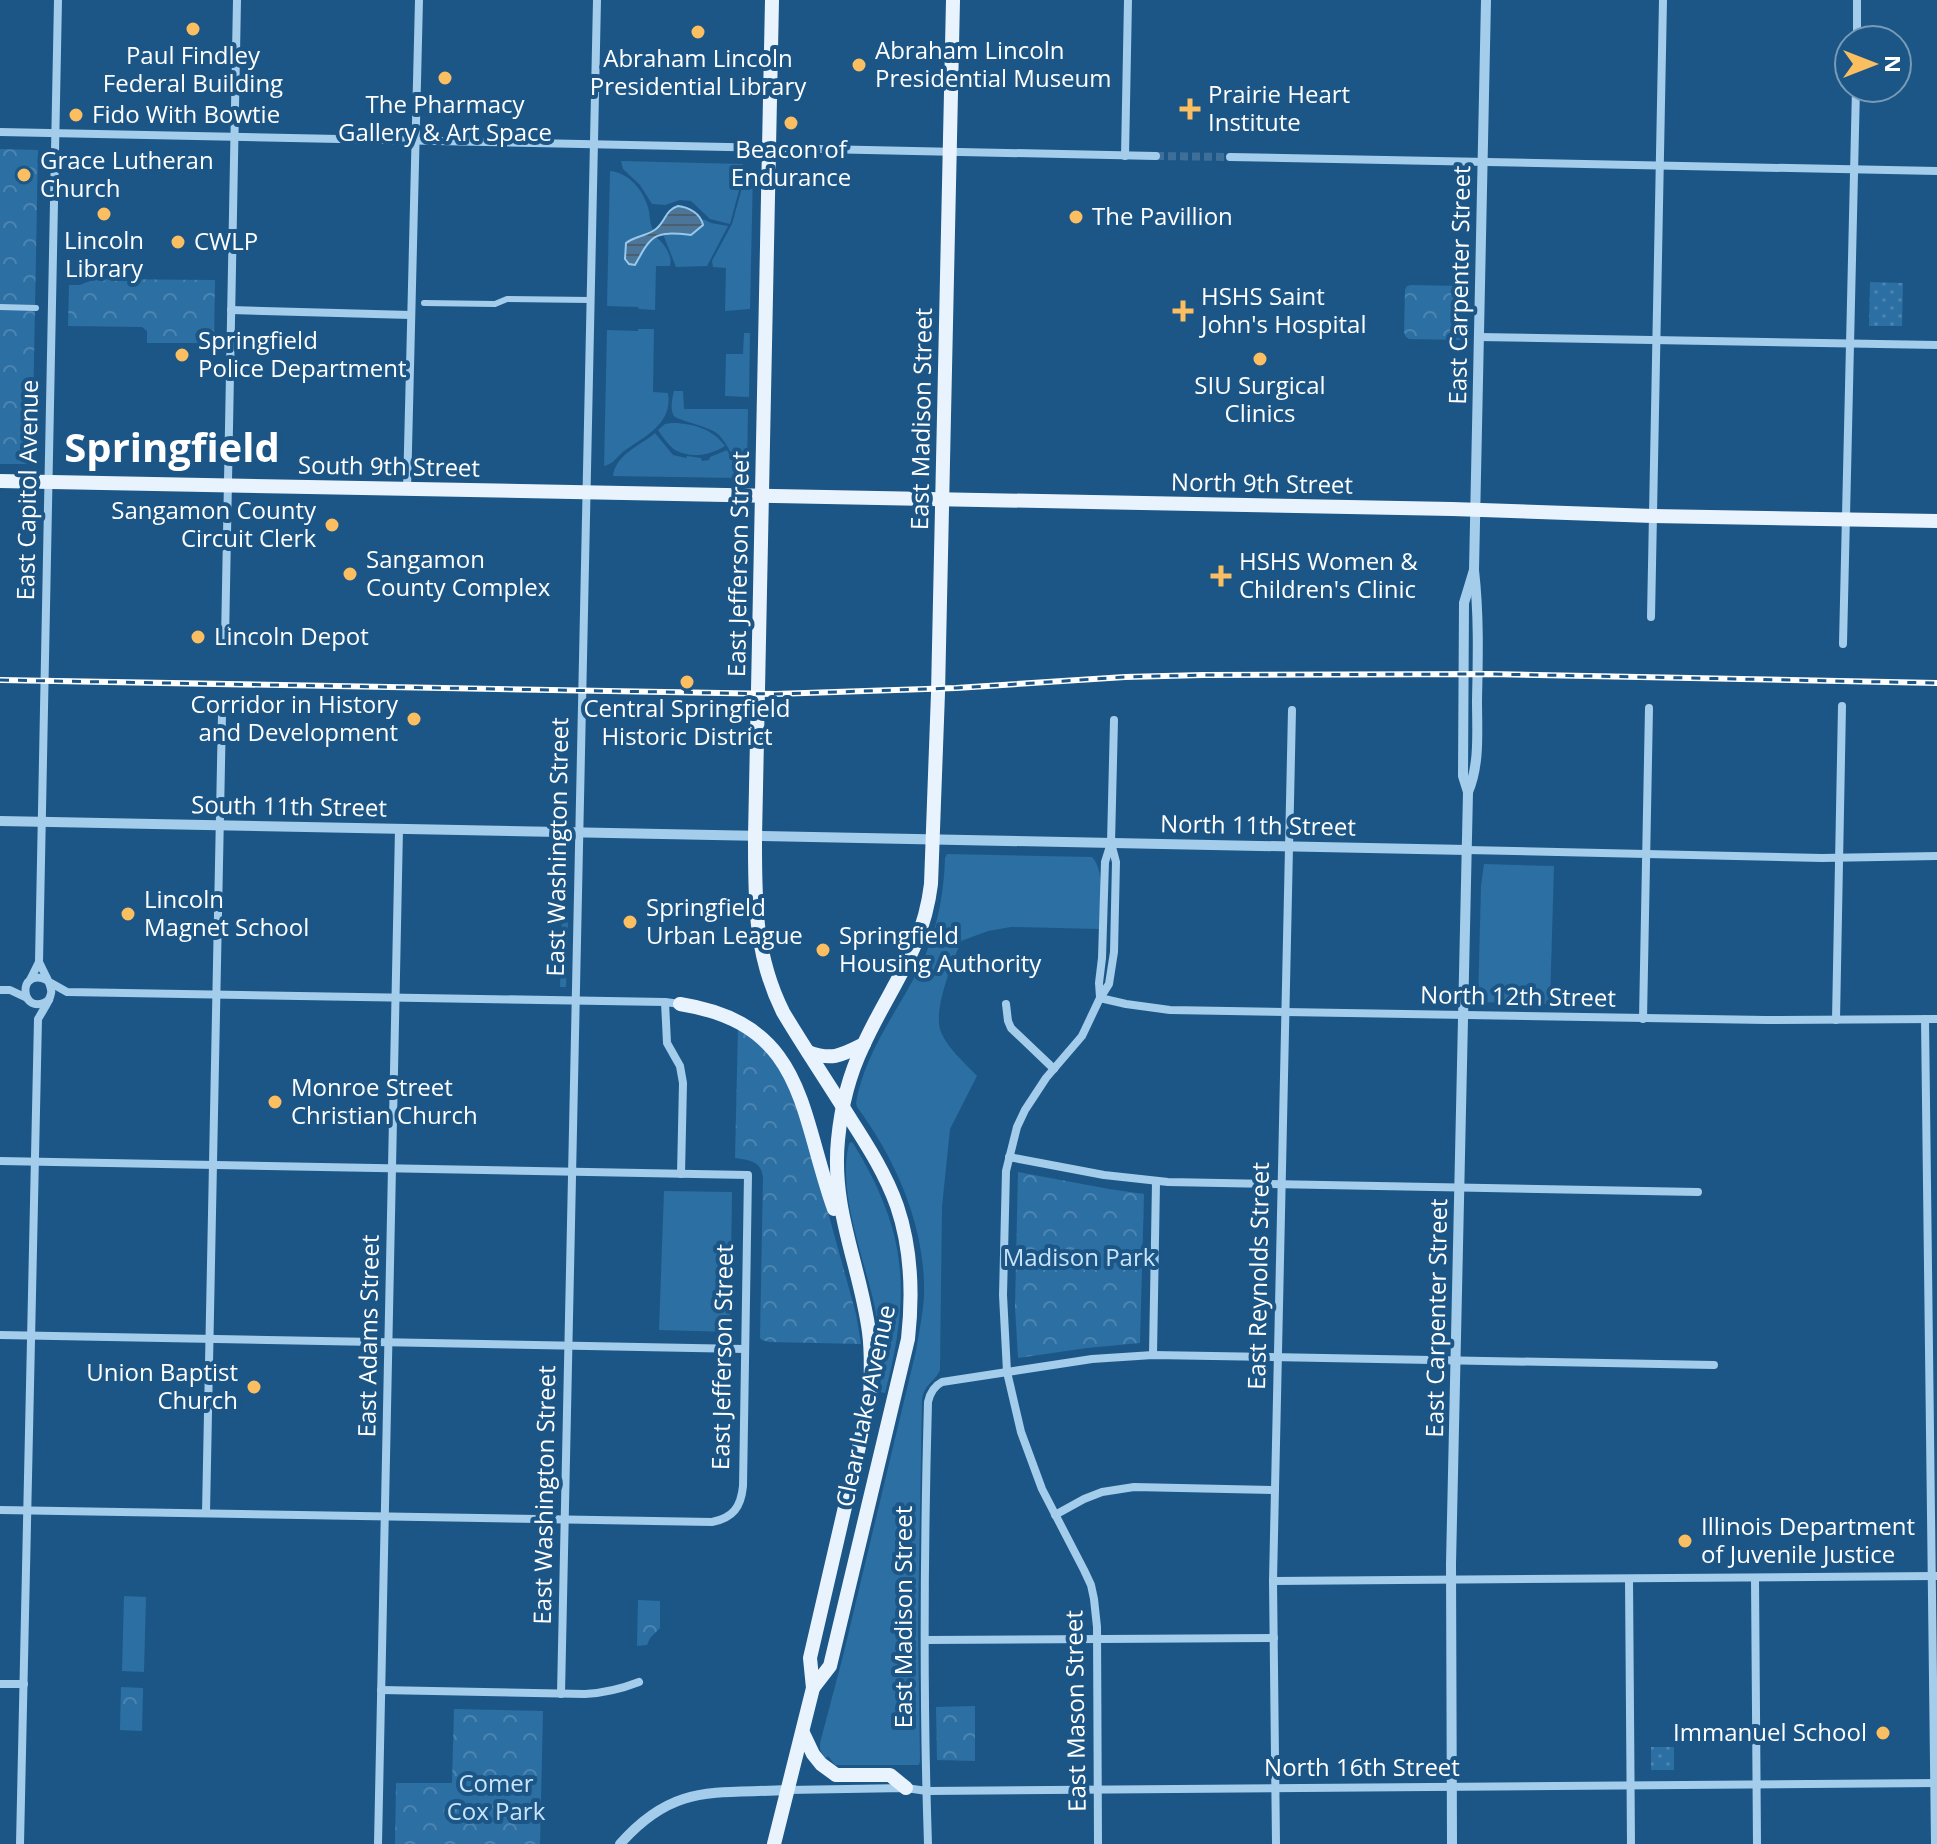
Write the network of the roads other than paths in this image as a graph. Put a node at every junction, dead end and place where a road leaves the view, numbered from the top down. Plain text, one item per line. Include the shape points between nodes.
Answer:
1 (58, 0) edge
2 (237, 0) edge
3 (419, 0) edge
4 (597, 0) edge
5 (772, 0) edge
6 (953, 0) edge
7 (1128, 0) edge
8 (1486, 0) edge
9 (1663, 0) edge
10 (1857, 0) edge
11 (1857, 24) edge
12 (1856, 104) edge
13 (0, 132) edge
14 (56, 133) junction
15 (234, 137) junction
16 (416, 141) junction
17 (593, 144) junction
18 (769, 148) junction
19 (949, 151) junction
20 (1125, 156) junction
21 (1156, 156) tunnel mouth
22 (1230, 157) tunnel mouth
23 (1483, 162) junction
24 (1660, 166) junction
25 (1854, 169) junction
26 (1937, 171) edge
27 (590, 300) junction
28 (424, 303) dead end
29 (0, 307) edge
30 (36, 308) dead end
31 (231, 310) junction
32 (411, 315) junction
33 (1479, 337) junction
34 (1656, 340) junction
35 (1850, 344) junction
36 (1937, 345) edge
37 (0, 481) edge
38 (49, 482) junction
39 (228, 486) junction
40 (407, 490) junction
41 (586, 493) junction
42 (763, 496) junction
43 (942, 500) junction
44 (1475, 510) junction
45 (1653, 516) junction
46 (1846, 519) junction
47 (1937, 521) edge
48 (1651, 617) dead end
49 (225, 641) dead end
50 (1843, 644) dead end
51 (1842, 706) dead end
52 (1649, 708) dead end
53 (1292, 710) dead end
54 (222, 714) dead end
55 (1114, 720) dead end
56 (0, 821) edge
57 (42, 822) junction
58 (221, 826) junction
59 (399, 829) junction
60 (578, 832) junction
61 (755, 837) junction
62 (934, 839) junction
63 (1111, 843) junction
64 (1289, 846) junction
65 (1467, 850) junction
66 (1645, 854) junction
67 (1937, 856) edge
68 (1838, 857) junction
69 (39, 962) junction
70 (29, 981) junction
71 (49, 981) junction
72 (5, 990) edge
73 (67, 992) junction
74 (217, 995) junction
75 (396, 998) junction
76 (1100, 998) junction
77 (27, 999) junction
78 (50, 999) junction
79 (575, 1002) junction
80 (672, 1003) junction
81 (1006, 1004) dead end
82 (1285, 1013) junction
83 (1464, 1016) junction
84 (38, 1019) junction
85 (1643, 1019) junction
86 (1925, 1019) junction
87 (1937, 1019) edge
88 (1836, 1020) junction
89 (864, 1044) junction
90 (808, 1052) junction
91 (1054, 1069) junction
92 (843, 1108) junction
93 (1009, 1157) junction
94 (0, 1161) edge
95 (35, 1162) junction
96 (214, 1165) junction
97 (392, 1169) junction
98 (572, 1172) junction
99 (681, 1174) junction
100 (1156, 1182) junction
101 (1281, 1184) junction
102 (1459, 1187) junction
103 (1932, 1190) edge
104 (1698, 1192) dead end
105 (853, 1262) junction
106 (0, 1335) edge
107 (30, 1336) junction
108 (210, 1340) junction
109 (388, 1342) junction
110 (568, 1345) junction
111 (745, 1349) junction
112 (1153, 1355) junction
113 (1278, 1358) junction
114 (1456, 1361) junction
115 (1933, 1364) edge
116 (1714, 1365) dead end
117 (1007, 1372) junction
118 (1275, 1490) junction
119 (0, 1510) edge
120 (27, 1510) junction
121 (206, 1513) junction
122 (1055, 1515) junction
123 (385, 1517) junction
124 (564, 1520) junction
125 (1935, 1531) edge
126 (1935, 1576) edge
127 (1629, 1579) junction
128 (1755, 1579) junction
129 (1451, 1580) junction
130 (1273, 1581) junction
131 (1274, 1638) junction
132 (1097, 1639) junction
133 (925, 1640) junction
134 (639, 1682) dead end
135 (0, 1684) edge
136 (24, 1684) junction
137 (813, 1688) junction
138 (381, 1690) junction
139 (561, 1694) junction
140 (803, 1733) junction
141 (1936, 1784) edge
142 (1757, 1785) junction
143 (1631, 1786) junction
144 (1452, 1787) junction
145 (906, 1788) junction
146 (1276, 1788) junction
147 (1097, 1789) junction
148 (787, 1790) junction
149 (927, 1791) junction
150 (20, 1844) edge
151 (378, 1844) edge
152 (620, 1844) edge
153 (774, 1844) edge
154 (928, 1844) edge
155 (1098, 1844) edge
156 (1276, 1844) edge
157 (1452, 1844) edge
158 (1631, 1844) edge
159 (1757, 1844) edge
160 (1935, 1844) edge

1 - 14 street, East Capitol Avenue
2 - 15 street
3 - 16 street
4 - 17 street, East Washington Street
5 - 18 main road, East Jefferson Street
6 - 19 main road, East Madison Street
7 - 20 street
8 - 23 street, East Carpenter Street
9 - 24 street
10 - 11 street
12 - 25 street
13 - 14 street
14 - 15 street
14 - 38 street, East Capitol Avenue
15 - 16 street
15 - 31 street
16 - 17 street
16 - 32 street
17 - 18 street
17 - 27 street, East Washington Street
18 - 19 street
18 - 42 main road, East Jefferson Street
19 - 20 street
19 - 43 main road, East Madison Street
20 - 21 street
22 - 23 street
23 - 24 street
23 - 33 street, East Carpenter Street
24 - 25 street
24 - 34 street
25 - 26 street
25 - 35 street
27 - 28 street
27 - 41 street, East Washington Street
29 - 30 street
31 - 32 street
31 - 39 street
32 - 40 street
33 - 34 street
33 - 44 street, East Carpenter Street
34 - 35 street
34 - 45 street
35 - 36 street
35 - 46 street
37 - 38 main road, South 9th Street
38 - 39 main road, South 9th Street
38 - 57 street, East Capitol Avenue
39 - 40 main road, South 9th Street
39 - 49 street
40 - 41 main road, South 9th Street
41 - 42 main road, North 9th Street
41 - 60 street, East Washington Street
42 - 43 main road, North 9th Street
42 - 61 main road, East Jefferson Street
43 - 44 main road, North 9th Street
43 - 62 main road, East Madison Street
44 - 45 main road, North 9th Street
44 - 65 street, East Carpenter Street via 1474,570 1464,603
45 - 46 main road, North 9th Street
45 - 48 street
46 - 47 main road, North 9th Street
46 - 50 street
51 - 68 street
52 - 66 street
53 - 64 street, East Reynolds Street
54 - 58 street
55 - 63 street, East Mason Street
56 - 57 street, South 11th Street
57 - 58 street, South 11th Street
57 - 69 street, East Capitol Avenue
58 - 59 street, South 11th Street
58 - 74 street
59 - 60 street, South 11th Street
59 - 75 street, East Adams Street
60 - 61 street, North 11th Street
60 - 79 street, East Washington Street
61 - 62 street, North 11th Street
61 - 90 main road, East Jefferson Street via 760,948 774,993
62 - 63 street, North 11th Street
62 - 89 main road, East Madison Street via 923,926
63 - 64 street, North 11th Street
63 - 76 street, East Mason Street via 1105,862
64 - 65 street, North 11th Street
64 - 82 street, East Reynolds Street
65 - 66 street, North 11th Street
65 - 83 street, East Carpenter Street
66 - 68 street, North 11th Street
66 - 85 street
67 - 68 street, North 11th Street
68 - 88 street
69 - 70 street, East Capitol Avenue
69 - 71 street
70 - 71 street
70 - 72 street
70 - 77 street
71 - 73 street
71 - 78 street
72 - 77 street
73 - 74 street
73 - 78 street
74 - 75 street
74 - 96 street
75 - 79 street
75 - 97 street, East Adams Street
76 - 82 street, North 12th Street via 1170,1010
76 - 91 street, East Mason Street via 1082,1036
77 - 78 street via 41,1005
77 - 84 street
78 - 84 street
79 - 80 street
79 - 98 street, East Washington Street
80 - 99 street via 667,1043 682,1074
80 - 105 main road via 737,1021 766,1042 785,1065 801,1097
81 - 91 street via 1011,1028
82 - 83 street, North 12th Street
82 - 101 street, East Reynolds Street
83 - 85 street, North 12th Street
83 - 102 street, East Carpenter Street
84 - 95 street
85 - 88 street, North 12th Street
86 - 87 street, North 12th Street
86 - 88 street, North 12th Street
86 - 103 street
89 - 90 main road via 834,1057
89 - 92 main road, East Madison Street
90 - 92 main road, East Jefferson Street
91 - 93 street, East Mason Street via 1025,1110
92 - 105 main road, Clear Lake Avenue via 838,1191
92 - 137 main road, Clear Lake Avenue via 898,1208 912,1295 908,1339 830,1666
93 - 100 street
93 - 117 street, East Mason Street via 1003,1295
94 - 95 street
95 - 96 street
95 - 107 street
96 - 97 street
96 - 108 street
97 - 98 street
97 - 109 street, East Adams Street
98 - 99 street
98 - 110 street, East Washington Street
99 - 111 street, East Jefferson Street via 748,1175
100 - 101 street
100 - 112 street
101 - 102 street
101 - 113 street, East Reynolds Street
102 - 104 street
102 - 114 street, East Carpenter Street
103 - 115 street
105 - 137 main road, Clear Lake Avenue via 872,1356 870,1399 810,1658
106 - 107 street
107 - 108 street
107 - 120 street
108 - 109 street
108 - 121 street
109 - 110 street
109 - 123 street, East Adams Street
110 - 111 street
110 - 124 street, East Washington Street
111 - 124 street, East Jefferson Street via 742,1498 732,1515 712,1522
112 - 113 street
112 - 117 street
113 - 114 street
113 - 118 street, East Reynolds Street
114 - 116 street
114 - 129 street, East Carpenter Street
115 - 125 street
117 - 122 street, East Mason Street via 1031,1463
117 - 133 street, East Madison Street via 942,1382 928,1402
118 - 122 street via 1134,1487 1102,1492
118 - 130 street, East Reynolds Street
119 - 120 street
120 - 121 street
120 - 136 street
121 - 123 street
122 - 132 street, East Mason Street via 1091,1585
123 - 124 street
123 - 138 street, East Adams Street
124 - 139 street, East Washington Street
125 - 126 street
126 - 128 street
126 - 141 street
127 - 128 street
127 - 129 street
127 - 143 street
128 - 142 street
129 - 130 street
129 - 144 street, East Carpenter Street
130 - 131 street, East Reynolds Street
131 - 132 street
131 - 146 street, East Reynolds Street
132 - 133 street
132 - 147 street, East Mason Street
133 - 149 street, East Madison Street
134 - 139 street via 598,1694
135 - 136 street
136 - 150 street
137 - 140 main road, Clear Lake Avenue
138 - 139 street
138 - 151 street, East Adams Street
140 - 145 main road via 813,1754 836,1775 890,1775
140 - 148 main road, Clear Lake Avenue
141 - 142 street, North 16th Street
141 - 160 street
142 - 143 street, North 16th Street
142 - 159 street
143 - 144 street, North 16th Street
143 - 158 street
144 - 146 street, North 16th Street
144 - 157 street, East Carpenter Street
145 - 148 street, North 16th Street
145 - 149 street, North 16th Street
146 - 147 street, North 16th Street
146 - 156 street, East Reynolds Street
147 - 149 street, North 16th Street
147 - 155 street, East Mason Street
148 - 152 street via 690,1796 657,1810
148 - 153 main road, Clear Lake Avenue
149 - 154 street, East Madison Street

